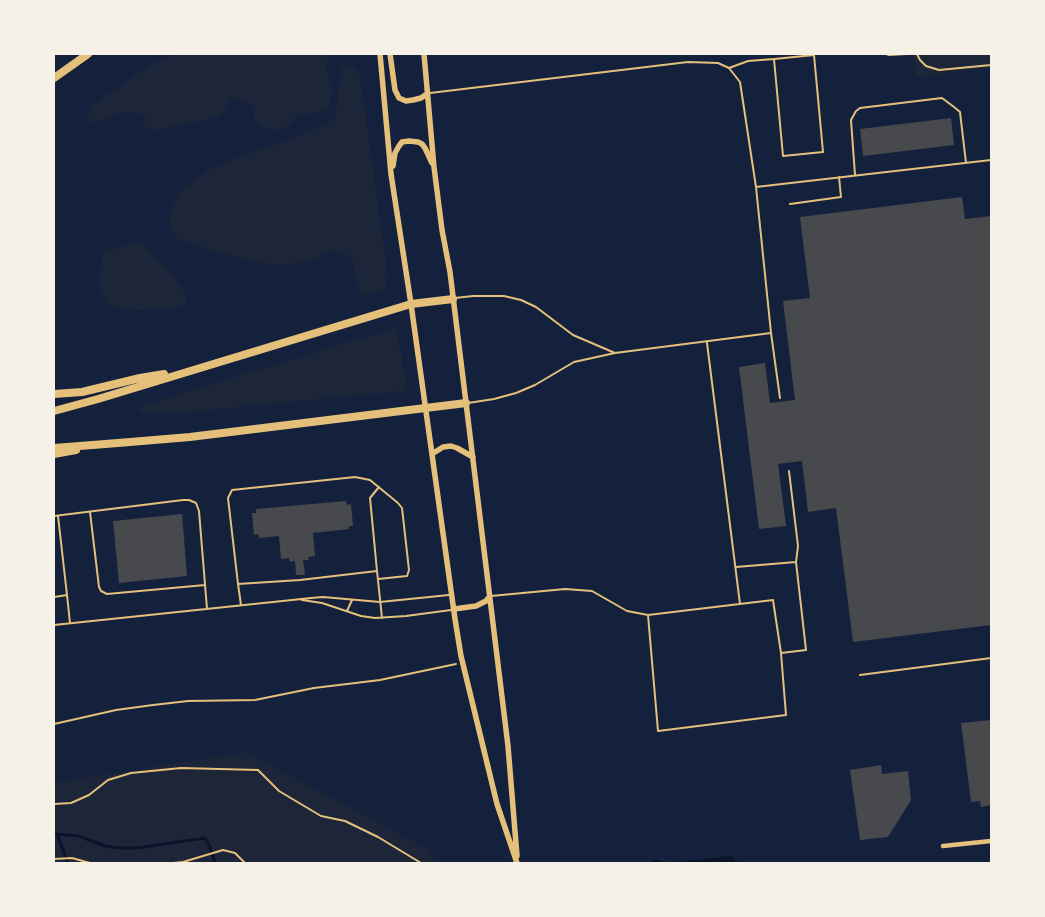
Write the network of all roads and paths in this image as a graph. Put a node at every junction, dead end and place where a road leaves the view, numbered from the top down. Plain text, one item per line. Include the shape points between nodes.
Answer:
1 (88, 54) edge
2 (380, 54) edge
3 (390, 54) edge
4 (424, 54) edge
5 (886, 54) edge
6 (907, 54) edge
7 (916, 54) edge
8 (774, 59) junction
9 (991, 65) edge
10 (730, 68) junction
11 (54, 78) edge
12 (428, 93) junction
13 (991, 160) edge
14 (966, 163) junction
15 (434, 167) junction
16 (392, 174) junction
17 (856, 176) junction
18 (839, 177) junction
19 (756, 187) junction
20 (790, 204) dead end
21 (453, 299) junction
22 (411, 304) junction
23 (772, 333) junction
24 (707, 342) junction
25 (615, 353) junction
26 (193, 369) junction
27 (54, 394) edge
28 (780, 398) dead end
29 (466, 403) junction
30 (426, 408) junction
31 (54, 411) edge
32 (118, 444) junction
33 (54, 448) edge
34 (54, 454) edge
35 (432, 454) junction
36 (473, 457) junction
37 (789, 472) dead end
38 (379, 487) junction
39 (90, 512) junction
40 (54, 516) edge
41 (58, 516) junction
42 (796, 562) junction
43 (736, 567) junction
44 (377, 571) junction
45 (378, 579) junction
46 (238, 584) junction
47 (205, 585) junction
48 (452, 594) junction
49 (67, 595) junction
50 (490, 596) junction
51 (54, 597) edge
52 (299, 599) junction
53 (352, 600) junction
54 (380, 602) junction
55 (740, 604) junction
56 (241, 605) junction
57 (207, 609) junction
58 (454, 609) junction
59 (347, 611) junction
60 (648, 615) junction
61 (382, 618) junction
62 (70, 623) junction
63 (54, 625) edge
64 (781, 653) junction
65 (991, 658) edge
66 (463, 662) junction
67 (860, 675) dead end
68 (54, 724) edge
69 (54, 804) edge
70 (991, 840) edge
71 (943, 846) dead end
72 (54, 859) edge
73 (90, 863) edge
74 (173, 863) edge
75 (245, 863) edge
76 (421, 863) edge
77 (517, 863) edge

1 - 11 highway
2 - 16 main road
3 - 12 main road via 399,98 414,100
4 - 12 main road
5 - 6 path
7 - 9 path via 926,66 939,70
8 - 8 lane via 814,55 823,152 783,156
8 - 10 lane via 748,61
10 - 12 lane via 718,63 688,62
10 - 19 lane via 740,82
12 - 15 main road
13 - 14 lane
14 - 17 lane
14 - 17 lane via 960,112 942,98 856,111 851,120
15 - 16 main road via 422,144 409,140 402,142 395,153
15 - 21 main road
16 - 22 main road
17 - 18 lane
18 - 19 lane
18 - 20 lane via 841,197
19 - 23 lane
21 - 22 highway
21 - 25 lane via 504,296 521,300 573,335
21 - 29 main road
22 - 26 highway
22 - 30 main road
23 - 24 lane
23 - 28 lane
24 - 25 lane
24 - 43 lane
25 - 29 lane via 574,362 516,393
26 - 27 highway via 82,392
26 - 31 highway
29 - 30 highway
29 - 36 main road
30 - 32 highway
30 - 35 main road
32 - 33 highway
32 - 34 highway
35 - 36 main road via 451,446
35 - 48 main road
36 - 50 main road
37 - 42 lane via 798,546
38 - 44 lane via 370,498
38 - 45 lane via 402,508 409,570 407,576
38 - 46 lane via 370,480 355,477 232,490 228,498
39 - 41 lane
39 - 47 lane via 101,591 107,594
39 - 47 lane via 183,500 196,503
40 - 41 lane
41 - 49 lane
42 - 43 lane
42 - 64 lane via 806,650
43 - 55 lane
44 - 45 lane
44 - 46 lane
45 - 54 lane
46 - 56 lane
47 - 57 lane
48 - 54 lane
48 - 58 main road
49 - 51 lane
49 - 62 lane
50 - 58 main road via 486,602 476,606
50 - 60 lane via 564,589 592,591 627,611
50 - 77 main road via 508,746
52 - 53 lane
52 - 56 lane
52 - 59 lane
53 - 54 lane
53 - 59 lane
54 - 61 lane
55 - 60 lane
55 - 64 lane via 773,600
56 - 57 lane
57 - 62 lane
58 - 61 lane
58 - 66 main road
59 - 61 lane
60 - 64 lane via 658,731 786,715
62 - 63 lane
65 - 67 lane
66 - 68 path via 380,680 314,688 255,700 153,704
66 - 77 main road via 497,804
69 - 76 path via 71,803 89,795 108,780 131,773 181,768 258,770 279,791 321,816 345,821
70 - 71 street
72 - 73 path via 72,858
74 - 75 path via 223,850 235,853

